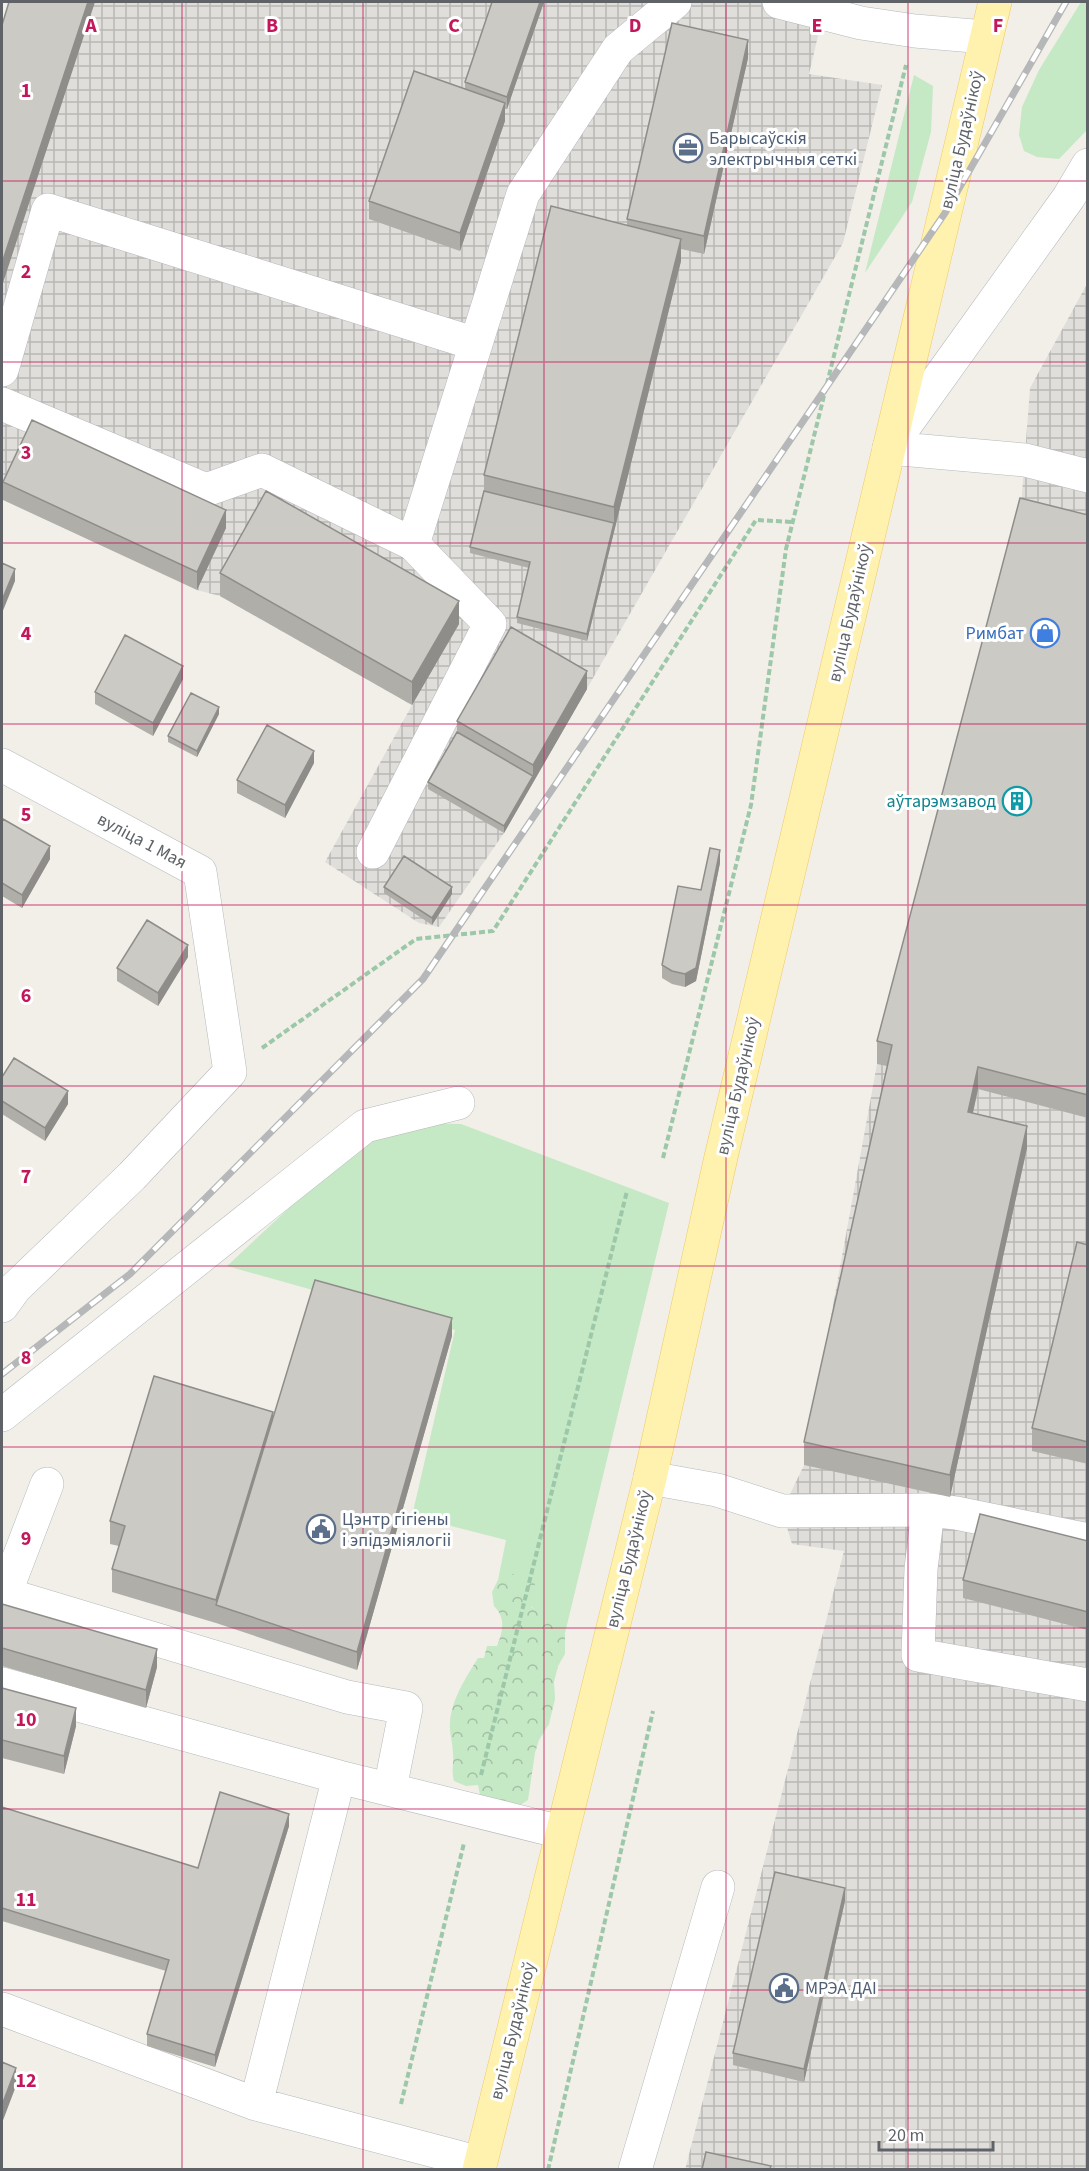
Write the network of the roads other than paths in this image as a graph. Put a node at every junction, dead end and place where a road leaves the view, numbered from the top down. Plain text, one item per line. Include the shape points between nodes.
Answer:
1 (675, 2) edge
2 (779, 2) edge
3 (995, 2) edge
4 (986, 37) junction
5 (1088, 165) edge
6 (476, 344) junction
7 (2, 370) edge
8 (2, 404) edge
9 (889, 448) junction
10 (1088, 476) edge
11 (413, 544) junction
12 (2, 765) edge
13 (373, 852) dead end
14 (459, 1104) dead end
15 (2, 1306) edge
16 (2, 1415) edge
17 (650, 1478) junction
18 (47, 1484) dead end
19 (928, 1510) junction
20 (1088, 1540) edge
21 (2, 1684) edge
22 (1088, 1685) edge
23 (339, 1777) junction
24 (390, 1789) junction
25 (561, 1832) junction
26 (717, 1887) dead end
27 (2, 2009) edge
28 (256, 2104) junction
29 (480, 2166) edge
30 (635, 2169) edge

1 - 6 street via 618,49 523,194
2 - 4 street via 861,22
3 - 4 main road, вуліца Будаўнікоў
4 - 9 main road, вуліца Будаўнікоў
5 - 9 street
6 - 7 street via 48,210
6 - 11 street
8 - 11 street via 206,490 262,470
9 - 10 street via 1025,460
9 - 17 main road, вуліца Будаўнікоў
11 - 13 street via 490,624
12 - 15 street, вуліца 1 Мая via 200,872 230,1072 132,1176 15,1288
14 - 16 street via 364,1126
17 - 19 street via 717,1490 782,1511
17 - 25 main road, вуліца Будаўнікоў
18 - 24 street via 5,1594 346,1697 406,1708
19 - 20 street
19 - 22 street via 918,1655
21 - 23 street
23 - 24 street
23 - 28 street
24 - 25 street
25 - 29 main road, вуліца Будаўнікоў
26 - 30 street
27 - 28 street
28 - 29 street

